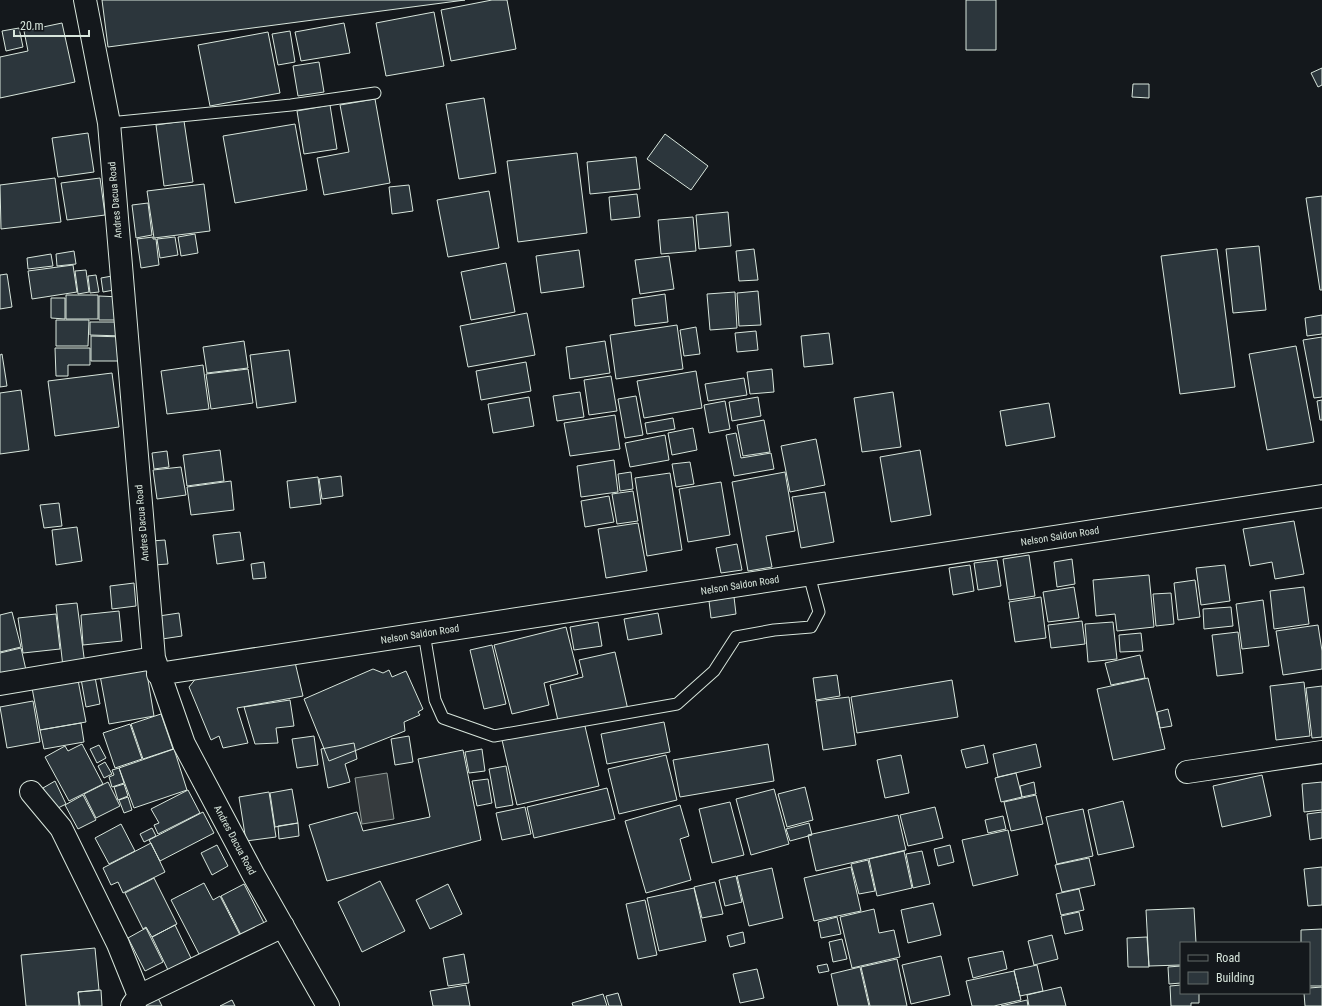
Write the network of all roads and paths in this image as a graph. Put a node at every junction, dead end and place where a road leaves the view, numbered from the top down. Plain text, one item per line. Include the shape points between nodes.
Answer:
1 (85, 0) edge
2 (375, 93) dead end
3 (109, 123) junction
4 (1322, 496) edge
5 (809, 575) junction
6 (424, 633) junction
7 (156, 666) junction
8 (0, 684) edge
9 (1322, 752) edge
10 (1187, 772) dead end
11 (31, 792) dead end
12 (283, 926) junction
13 (135, 1001) edge
14 (328, 1006) edge

1 - 3 street, Andres Dacua Road
2 - 3 lane via 291,105
3 - 7 street, Andres Dacua Road
4 - 5 street, Nelson Saldon Road
5 - 6 street, Nelson Saldon Road
5 - 6 lane via 818,612 811,627 736,637 714,671 677,704 494,736 443,718 435,700
6 - 7 street, Nelson Saldon Road
7 - 8 street, Nelson Saldon Road
7 - 12 street, Andres Dacua Road via 184,744
9 - 10 street
11 - 13 street via 61,828 118,944
12 - 13 street
12 - 14 street, Andres Dacua Road

